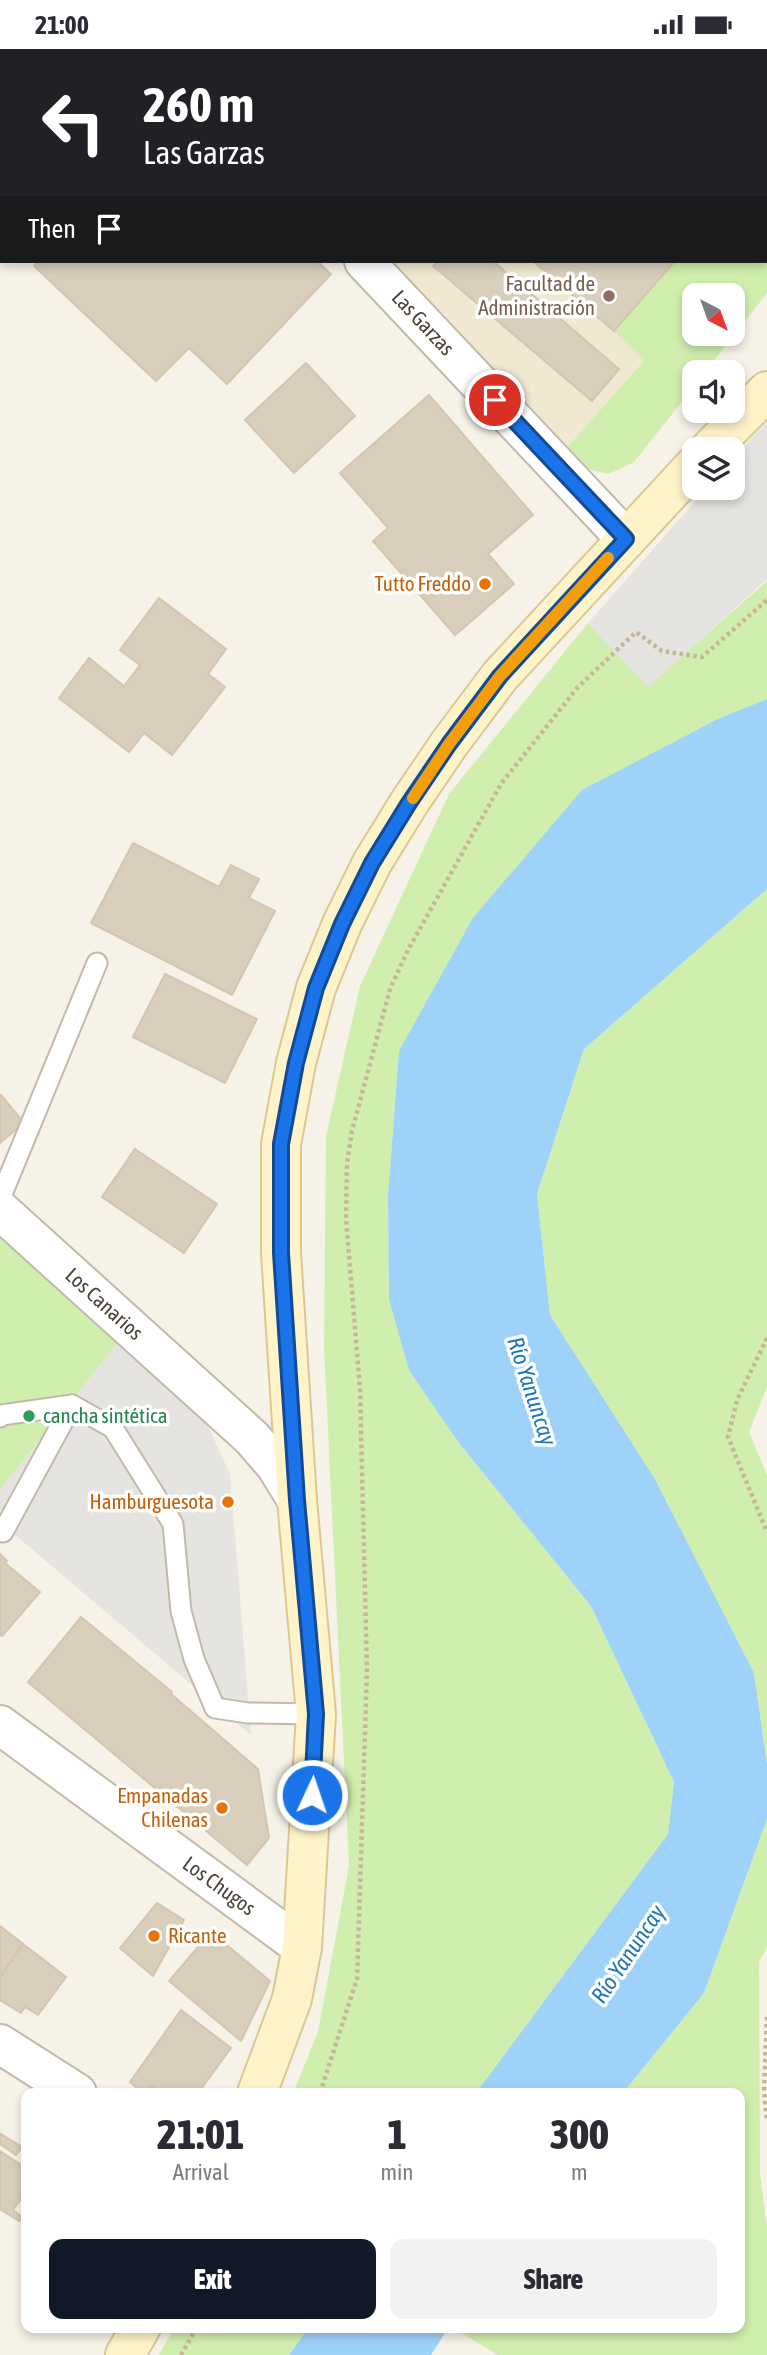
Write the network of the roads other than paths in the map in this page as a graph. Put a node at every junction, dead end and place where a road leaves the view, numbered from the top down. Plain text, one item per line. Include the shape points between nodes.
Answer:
1 (366, 263) edge
2 (767, 391) edge
3 (722, 437) edge
4 (682, 479) edge
5 (626, 539) junction
6 (97, 963) dead end
7 (0, 1199) edge
8 (0, 1210) edge
9 (290, 1398) junction
10 (208, 1399) junction
11 (72, 1405) junction
12 (0, 1417) edge
13 (297, 1500) junction
14 (3, 1532) dead end
15 (316, 1714) junction
16 (0, 1725) edge
17 (302, 1947) junction
18 (0, 2044) edge
19 (68, 2088) edge
20 (259, 2088) edge
21 (138, 2333) edge
22 (125, 2355) edge

1 - 5 street, Las Garzas
2 - 3 main road
4 - 5 main road
5 - 9 main road via 500,676 449,744 372,863 316,988 281,1144 281,1253
6 - 7 lane
8 - 10 street, Los Canarios
9 - 10 street, Los Canarios via 260,1418 235,1414
9 - 13 main road
10 - 13 street, Los Canarios via 276,1466
11 - 12 lane
11 - 14 lane
11 - 15 lane via 113,1428 173,1524 181,1611 194,1659 215,1708
13 - 15 main road
15 - 17 main road
16 - 17 street, Los Chugos
17 - 20 main road via 292,1999
18 - 19 street
21 - 22 main road

